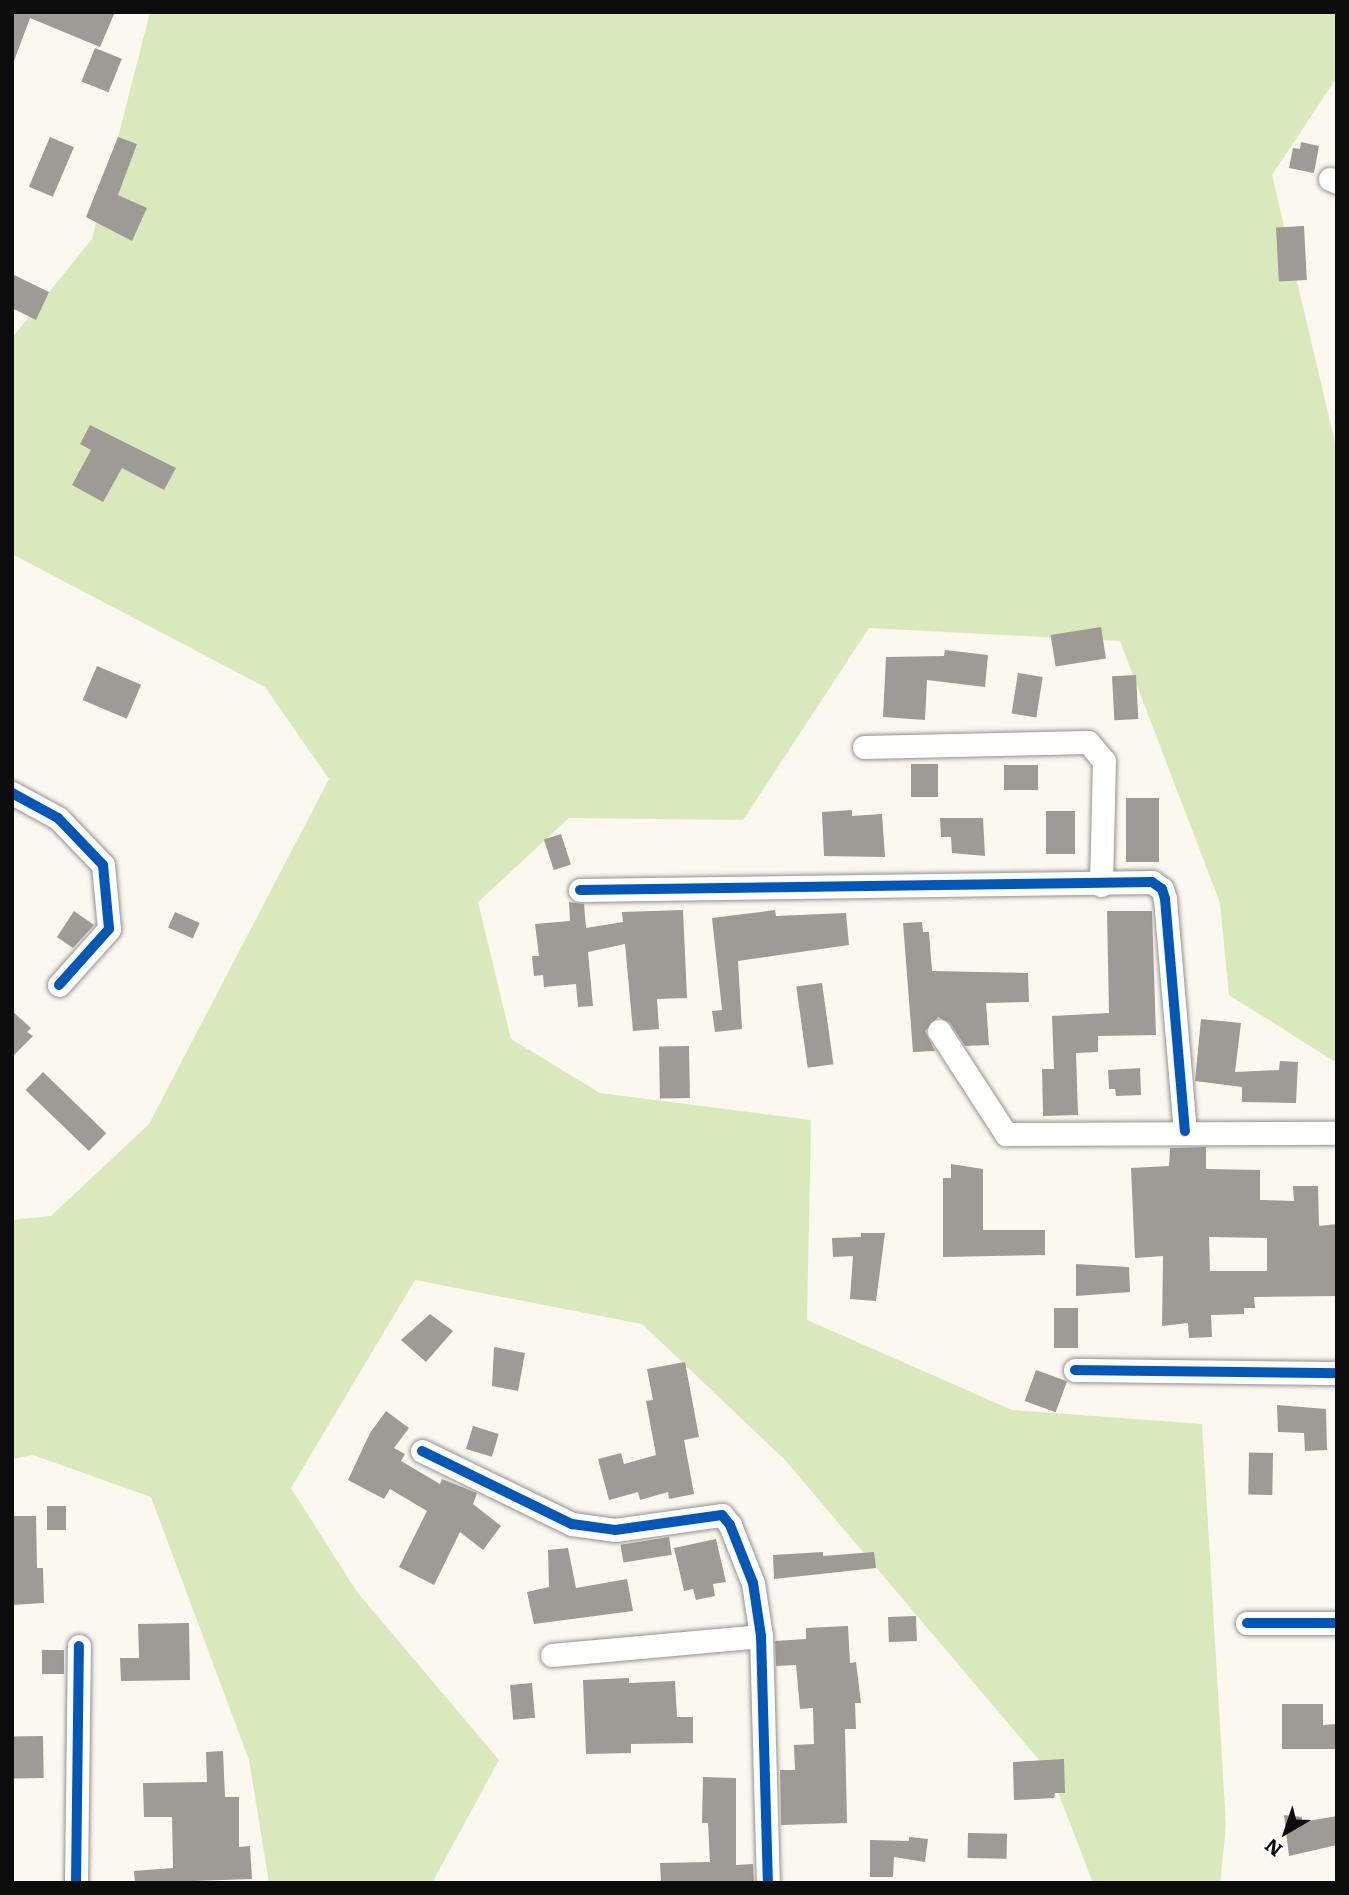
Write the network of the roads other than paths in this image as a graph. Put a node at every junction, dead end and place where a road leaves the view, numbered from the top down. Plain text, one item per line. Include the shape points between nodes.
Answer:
1 (864, 747) dead end
2 (12, 793) edge
3 (1101, 885) junction
4 (580, 890) dead end
5 (59, 985) dead end
6 (939, 1031) dead end
7 (1185, 1131) junction
8 (1337, 1133) edge
9 (1075, 1370) dead end
10 (1337, 1373) edge
11 (422, 1451) dead end
12 (1247, 1623) dead end
13 (1337, 1623) edge
14 (761, 1636) junction
15 (79, 1646) dead end
16 (552, 1655) dead end
17 (76, 1883) edge
18 (768, 1883) edge

1 - 3 street via 1088,742 1104,761
2 - 5 street via 58,818 103,865 110,929
3 - 4 street
3 - 7 street via 1152,882 1162,889
6 - 7 street via 1006,1134
7 - 8 street
9 - 10 street
11 - 14 street via 572,1524 615,1530 722,1515 753,1583
12 - 13 street
14 - 16 street
14 - 18 street
15 - 17 street

